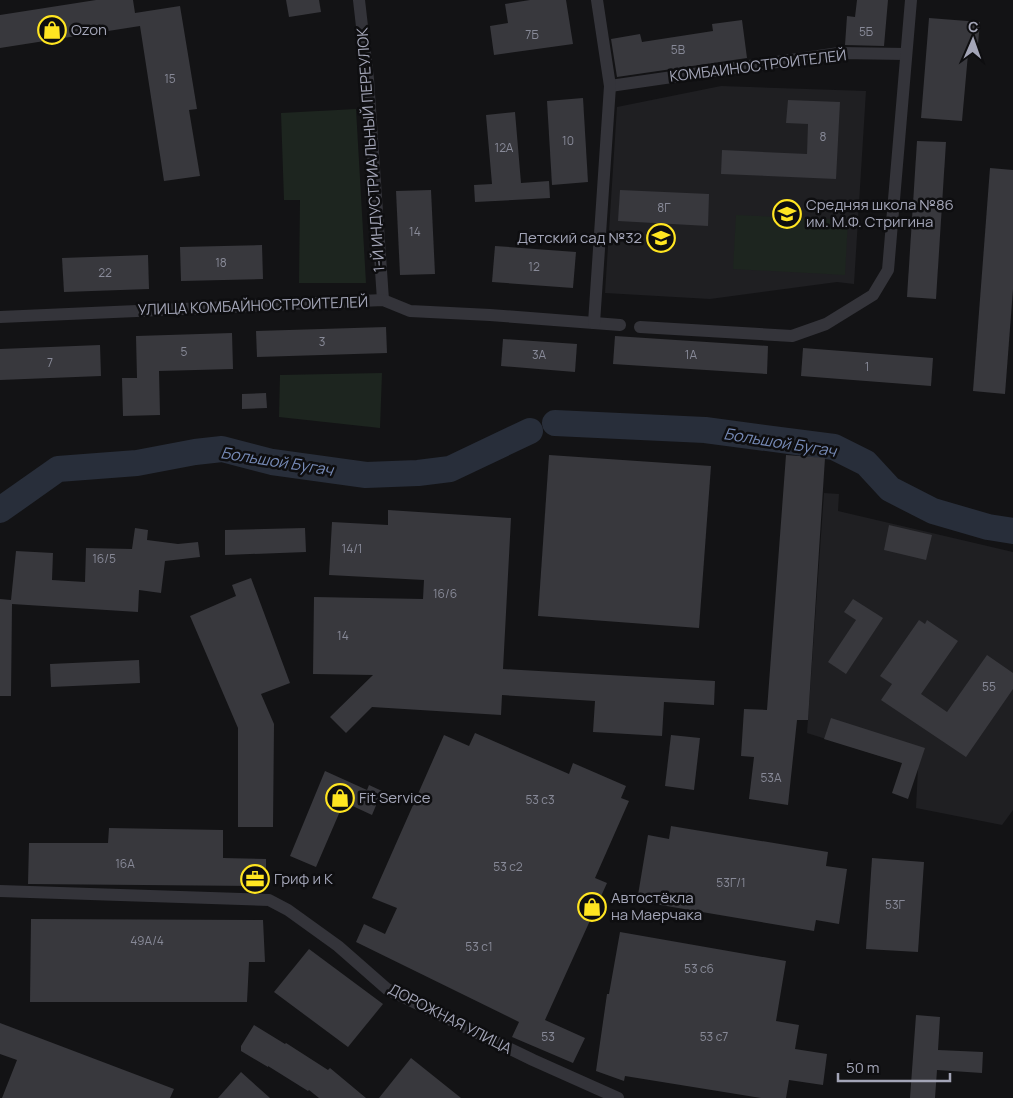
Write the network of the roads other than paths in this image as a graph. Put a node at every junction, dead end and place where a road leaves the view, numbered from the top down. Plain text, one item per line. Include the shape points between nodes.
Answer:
1 (359, 0) edge
2 (597, 0) edge
3 (911, 0) edge
4 (906, 54) junction
5 (610, 86) junction
6 (382, 300) junction
7 (0, 317) edge
8 (594, 323) junction
9 (620, 325) dead end
10 (640, 327) dead end
11 (0, 891) edge
12 (618, 1098) edge

1 - 6 street, 1-Й ИНДУСТРИАЛЬНЫЙ ПЕРЕУЛОК via 368,79
2 - 5 street
3 - 4 street
4 - 5 street, КОМБАИНОСТРОИТЕЛЕЙ via 839,53
4 - 10 street via 888,270 873,295 826,324 792,336
5 - 8 street
6 - 7 street, УЛИЦА КОМБАЙНОСТРОИТЕЛЕЙ
6 - 8 street, УЛИЦА КОМБАЙНОСТРОИТЕЛЕЙ via 410,311
8 - 9 street, УЛИЦА КОМБАЙНОСТРОИТЕЛЕЙ
11 - 12 street, ДОРОЖНАЯ УЛИЦА via 269,900 338,946 387,989

